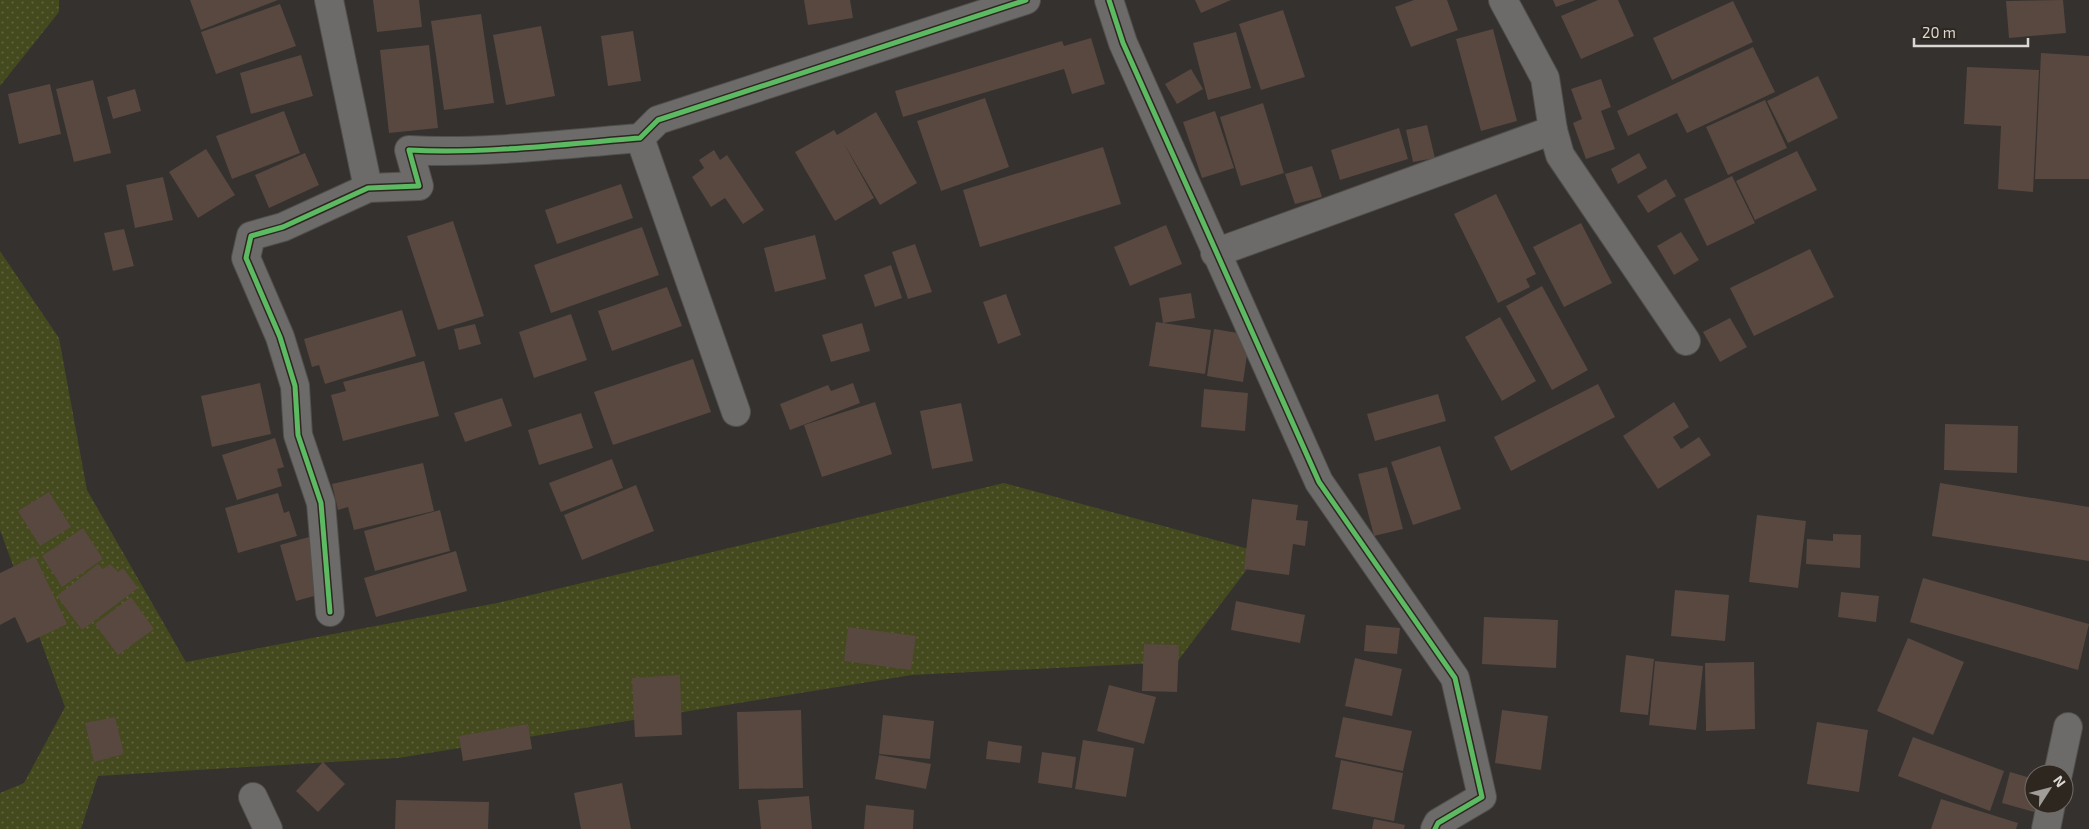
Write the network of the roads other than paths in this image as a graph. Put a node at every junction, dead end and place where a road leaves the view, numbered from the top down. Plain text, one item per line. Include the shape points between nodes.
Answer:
1 (329, 0) edge
2 (1026, 0) edge
3 (1109, 0) edge
4 (1503, 0) edge
5 (1553, 130) junction
6 (640, 138) junction
7 (368, 188) junction
8 (1216, 253) junction
9 (1686, 340) dead end
10 (736, 412) dead end
11 (330, 612) dead end
12 (2068, 727) dead end
13 (2060, 764) edge
14 (253, 797) dead end
15 (2049, 814) edge
16 (268, 829) edge
17 (1434, 829) edge
18 (2046, 829) edge

1 - 7 street
2 - 6 street via 658,120
3 - 8 street via 1123,43
4 - 5 street via 1545,78
5 - 8 street
5 - 9 street via 1560,156
6 - 7 street via 519,148 441,152 408,150 419,186
6 - 10 street
7 - 11 street via 283,227 251,236 246,258 280,338 295,386 298,435 321,503
8 - 17 street via 1319,482 1455,678 1482,796 1438,823
12 - 13 street
14 - 16 street
15 - 18 street

